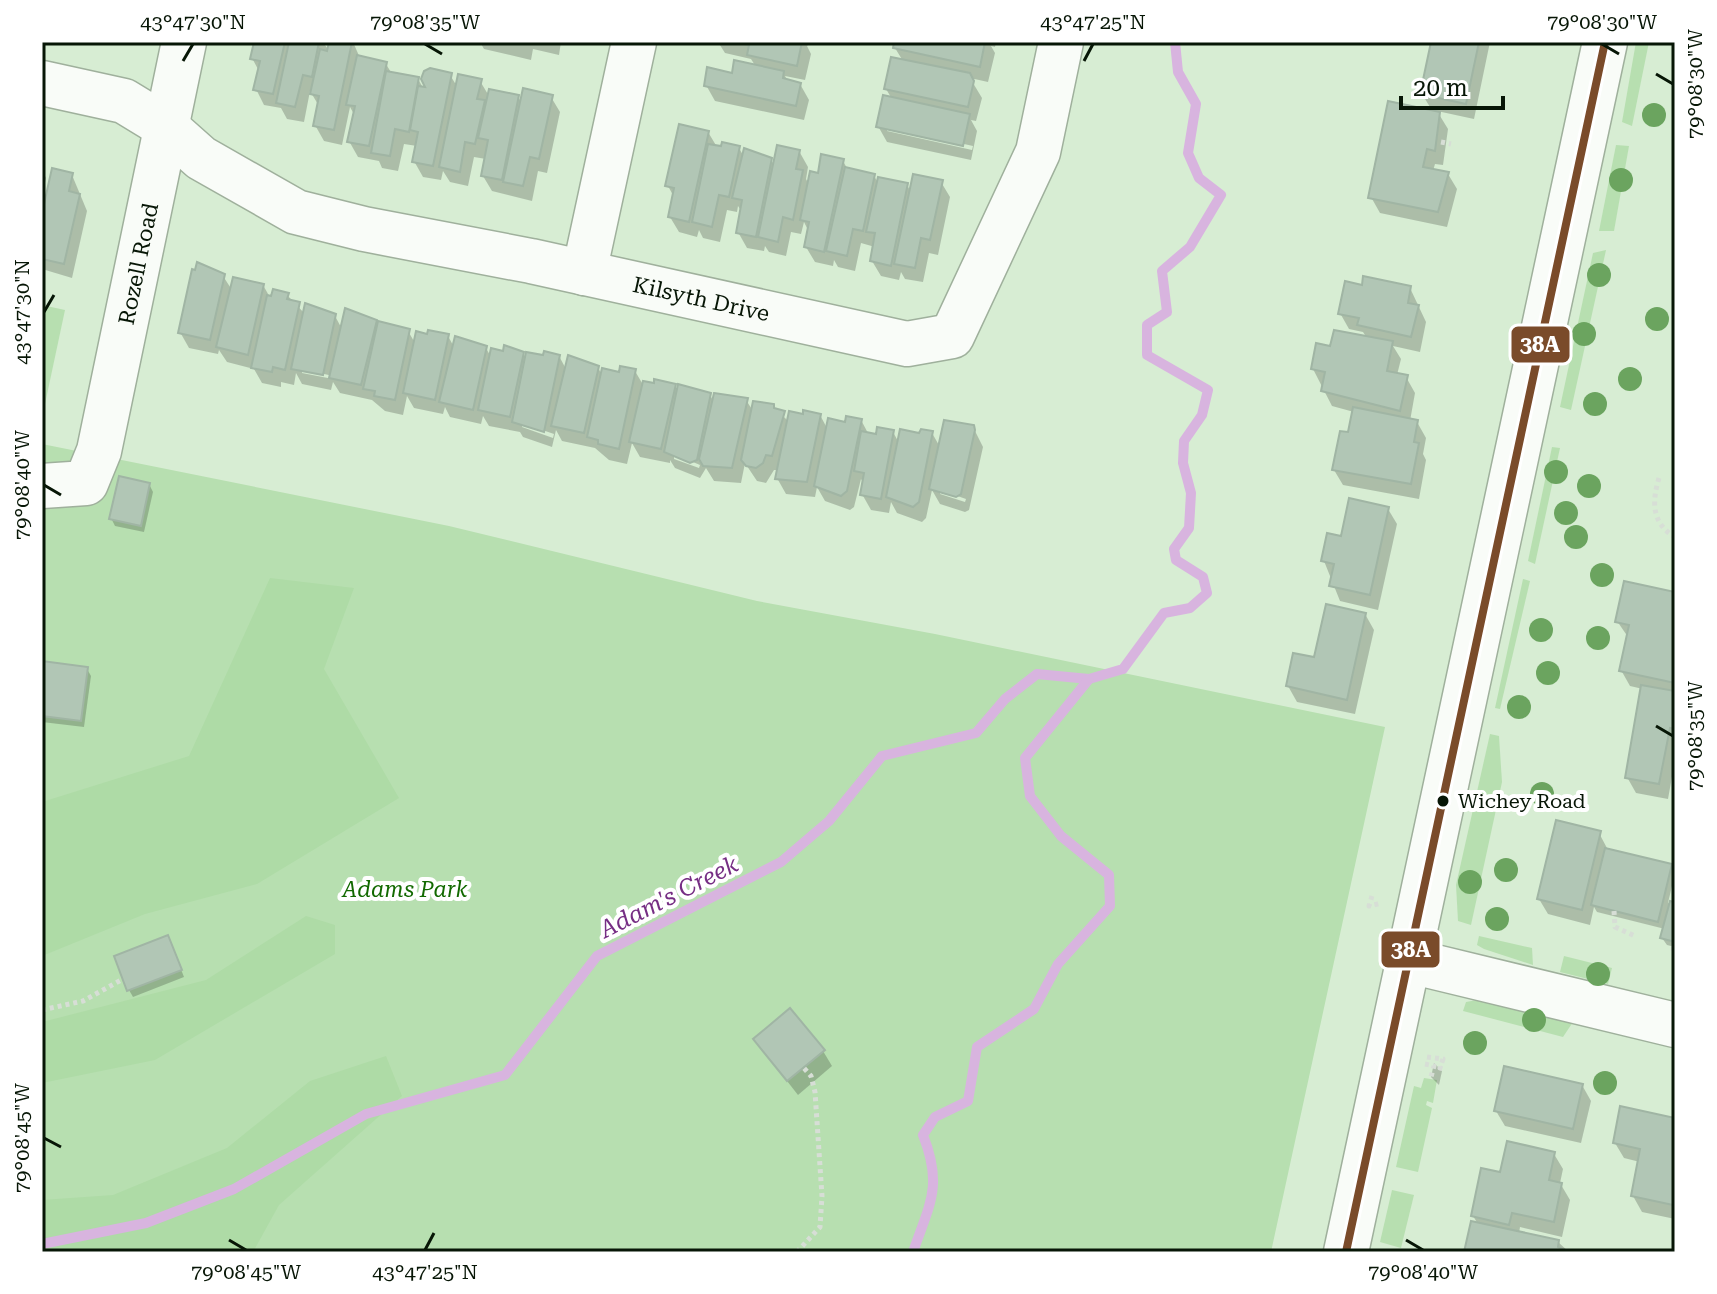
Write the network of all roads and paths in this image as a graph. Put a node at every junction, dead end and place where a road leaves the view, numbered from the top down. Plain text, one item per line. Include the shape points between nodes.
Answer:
1 (184, 42) edge
2 (634, 42) edge
3 (1061, 42) edge
4 (1605, 42) edge
5 (42, 83) edge
6 (165, 126) junction
7 (1441, 142) dead end
8 (1451, 144) dead end
9 (584, 273) junction
10 (1659, 478) dead end
11 (42, 486) edge
12 (1675, 537) edge
13 (1614, 911) dead end
14 (1635, 936) dead end
15 (1410, 961) junction
16 (123, 979) dead end
17 (42, 1010) edge
18 (1675, 1025) edge
19 (1431, 1065) dead end
20 (803, 1067) dead end
21 (1444, 1069) dead end
22 (1422, 1074) dead end
23 (1431, 1077) dead end
24 (797, 1252) edge
25 (1346, 1252) edge

1 - 6 street, Rozell Road
2 - 9 street
3 - 9 street, Kilsyth Drive via 1038,152 952,336 907,344
4 - 15 street
5 - 6 street, Kilsyth Drive via 124,101
6 - 9 street, Kilsyth Drive via 201,158 296,212
6 - 11 street, Rozell Road via 99,451 86,483
7 - 8 path
10 - 12 path via 1654,507 1664,530
13 - 14 path via 1615,927
15 - 18 street
15 - 25 street
16 - 17 path via 83,1001
19 - 23 path
20 - 24 path via 815,1092 822,1196 820,1227
21 - 22 path via 1443,1059 1427,1056

